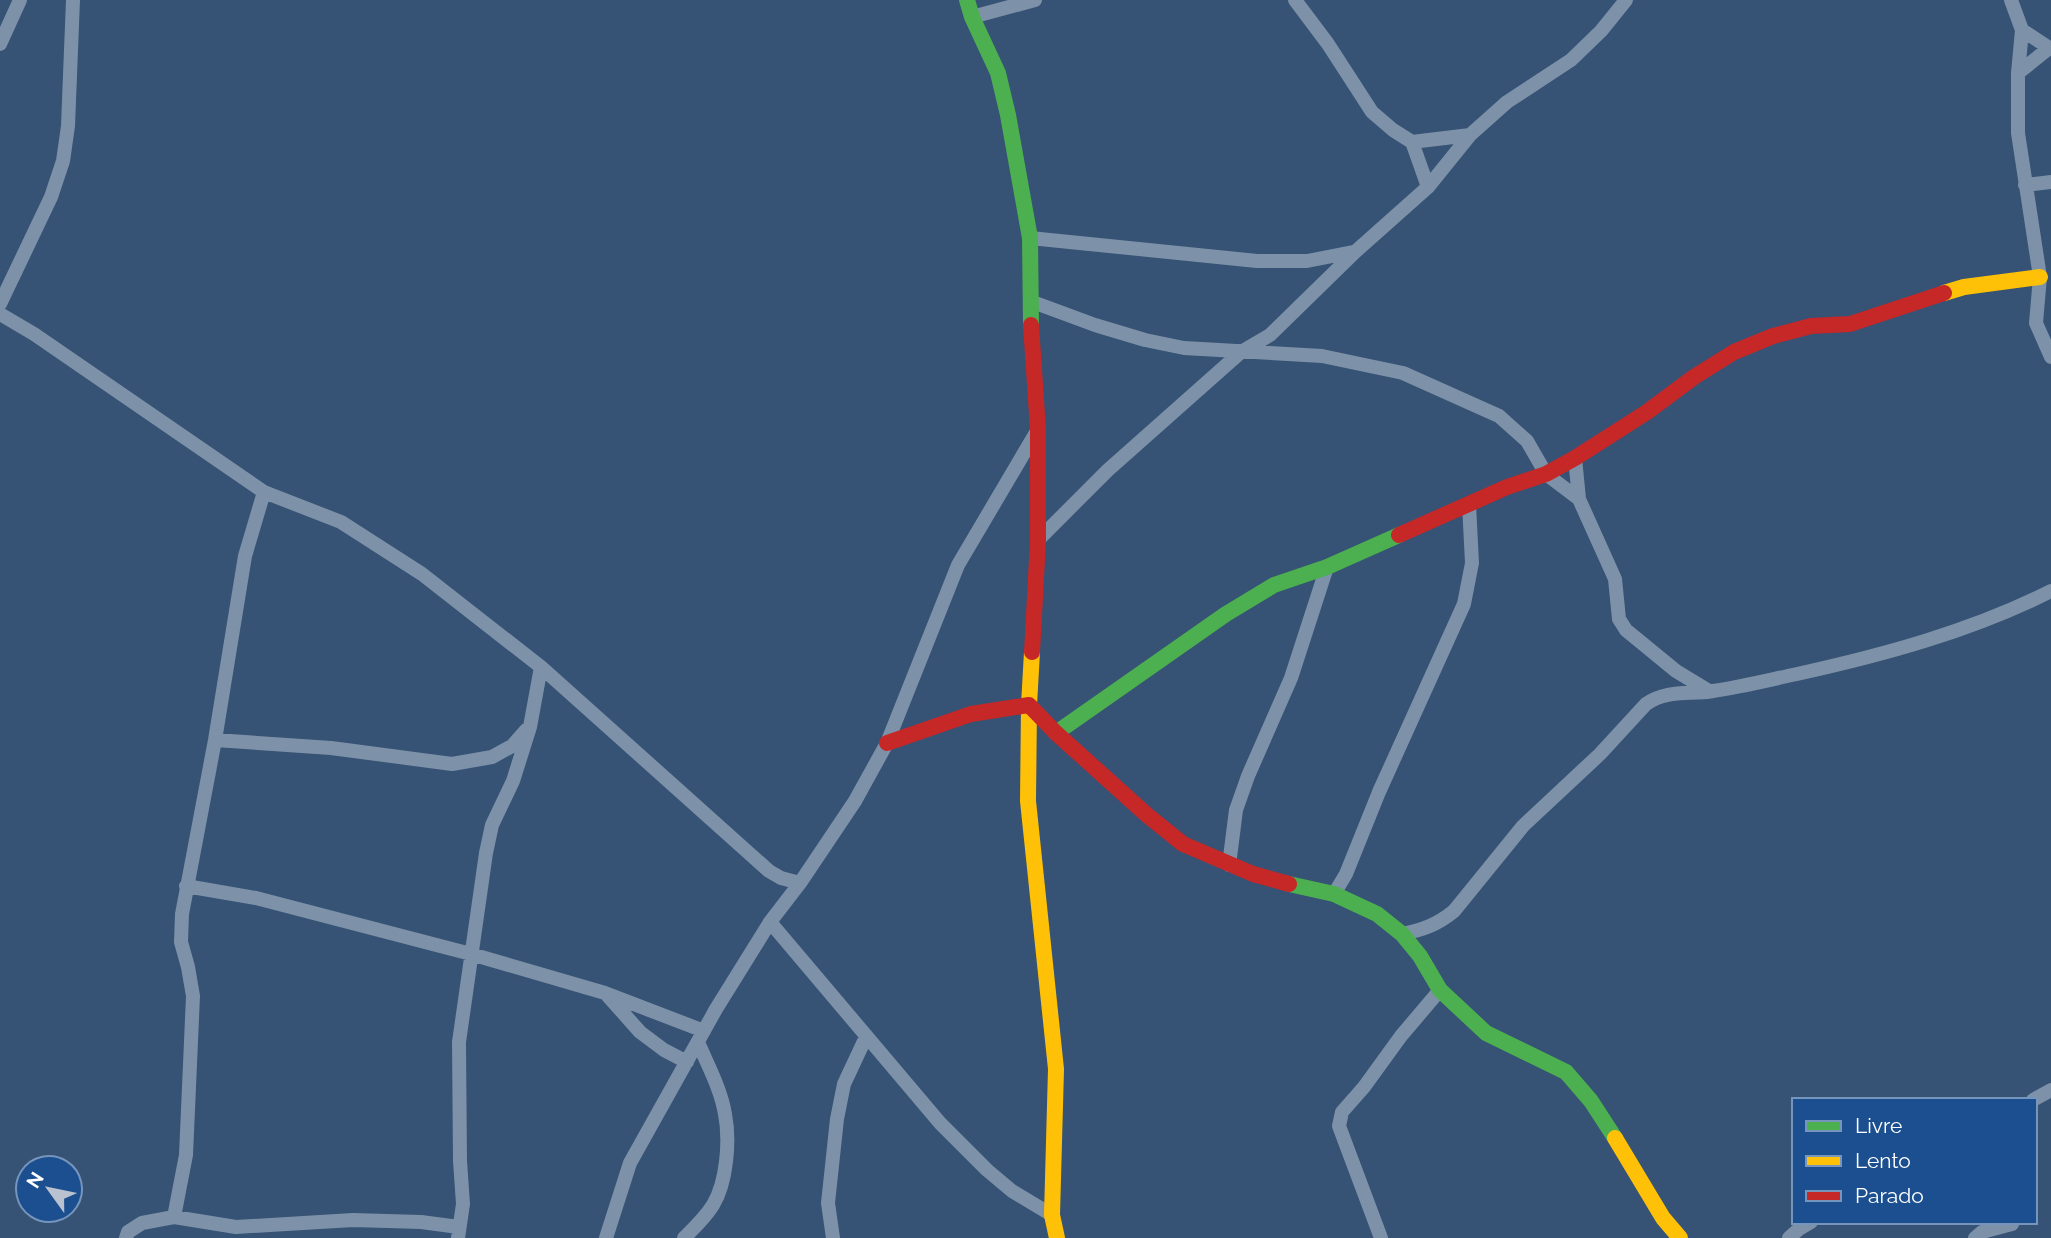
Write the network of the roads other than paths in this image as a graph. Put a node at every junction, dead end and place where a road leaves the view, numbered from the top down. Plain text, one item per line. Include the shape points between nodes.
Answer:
1 (20, 0) edge
2 (73, 0) edge
3 (967, 0) edge
4 (1035, 0) edge
5 (1295, 0) edge
6 (1626, 0) edge
7 (2011, 0) edge
8 (972, 16) junction
9 (2022, 30) junction
10 (0, 44) edge
11 (2050, 49) edge
12 (2018, 74) junction
13 (1471, 135) junction
14 (1412, 142) junction
15 (2051, 182) edge
16 (2025, 185) junction
17 (1428, 187) junction
18 (1030, 238) junction
19 (1355, 252) junction
20 (2040, 277) junction
21 (1030, 301) junction
22 (0, 304) edge
23 (0, 314) edge
24 (1241, 352) junction
25 (2051, 357) edge
26 (1038, 429) junction
27 (1575, 458) junction
28 (1546, 474) junction
29 (264, 492) junction
30 (1579, 499) junction
31 (1469, 504) junction
32 (1038, 540) junction
33 (1328, 566) junction
34 (2051, 591) edge
35 (541, 667) junction
36 (1710, 692) junction
37 (1029, 705) junction
38 (530, 727) junction
39 (1056, 733) junction
40 (215, 740) junction
41 (887, 743) junction
42 (1229, 865) junction
43 (800, 883) junction
44 (186, 886) junction
45 (1334, 894) junction
46 (770, 922) junction
47 (1402, 934) junction
48 (471, 954) junction
49 (1440, 990) junction
50 (605, 993) junction
51 (701, 1036) junction
52 (866, 1037) junction
53 (687, 1062) junction
54 (1052, 1215) junction
55 (174, 1217) junction
56 (1808, 1224) edge
57 (2013, 1228) edge
58 (458, 1233) edge
59 (126, 1238) edge
60 (606, 1238) edge
61 (684, 1238) edge
62 (833, 1238) edge
63 (1058, 1238) edge
64 (1381, 1238) edge
65 (1680, 1238) edge
66 (1789, 1238) edge
67 (1975, 1238) edge

1 - 10 street
2 - 22 street via 63,161 51,197
3 - 8 street
4 - 8 street
5 - 14 street via 1372,112
6 - 13 street via 1571,60 1507,102
7 - 9 street
8 - 18 street via 998,73
9 - 11 street
9 - 12 street
11 - 12 street
12 - 16 street via 2018,133
13 - 14 street
13 - 17 street
14 - 17 street
15 - 16 street
16 - 20 street
17 - 19 street
18 - 19 street via 1257,261 1307,261
18 - 21 street
19 - 24 street via 1269,335
20 - 25 street via 2036,323
20 - 27 street via 1964,287 1850,324 1811,326 1773,336 1734,352 1693,377
21 - 24 street via 1145,340
21 - 26 street
23 - 29 street
24 - 28 street via 1322,356 1403,373 1499,416 1527,441
24 - 32 street via 1108,470
26 - 32 street
26 - 41 street via 958,565
27 - 28 street
27 - 30 street
28 - 30 street
28 - 31 street
29 - 35 street via 341,522 422,574
29 - 40 street via 245,555
30 - 36 street via 1615,579 1619,620 1676,671
31 - 33 street
31 - 45 street via 1472,563 1464,604
32 - 37 street
33 - 39 street via 1274,585 1226,614
33 - 42 street via 1291,678 1236,810
34 - 36 street via 1923,642
35 - 38 street
35 - 43 street via 769,871
36 - 47 street via 1677,692 1646,704 1524,826 1454,911 1428,929
37 - 39 street
37 - 41 street via 971,714
37 - 54 street via 1028,802 1056,1069
38 - 40 street via 512,746 492,757 452,764 331,748
38 - 48 street via 513,781 492,825
39 - 42 street via 1183,844
40 - 44 street
41 - 43 street
42 - 45 street
43 - 46 street
44 - 48 street via 256,898
44 - 55 street via 181,942 193,996 186,1155
45 - 47 street via 1377,914
46 - 51 street
46 - 52 street
47 - 49 street
48 - 50 street
48 - 58 street via 459,1042 463,1204
49 - 64 street via 1342,1112 1339,1126
49 - 65 street via 1486,1032 1566,1072 1591,1101
50 - 51 street
50 - 53 street via 640,1032
51 - 53 street
51 - 61 street via 725,1114 727,1153 714,1204
52 - 54 street via 987,1170
52 - 62 street via 844,1084 837,1119 828,1203
53 - 60 street via 630,1163
54 - 63 street
55 - 58 street via 236,1227 353,1220 421,1222
55 - 59 street via 142,1223
56 - 66 street
57 - 67 street via 1982,1232

